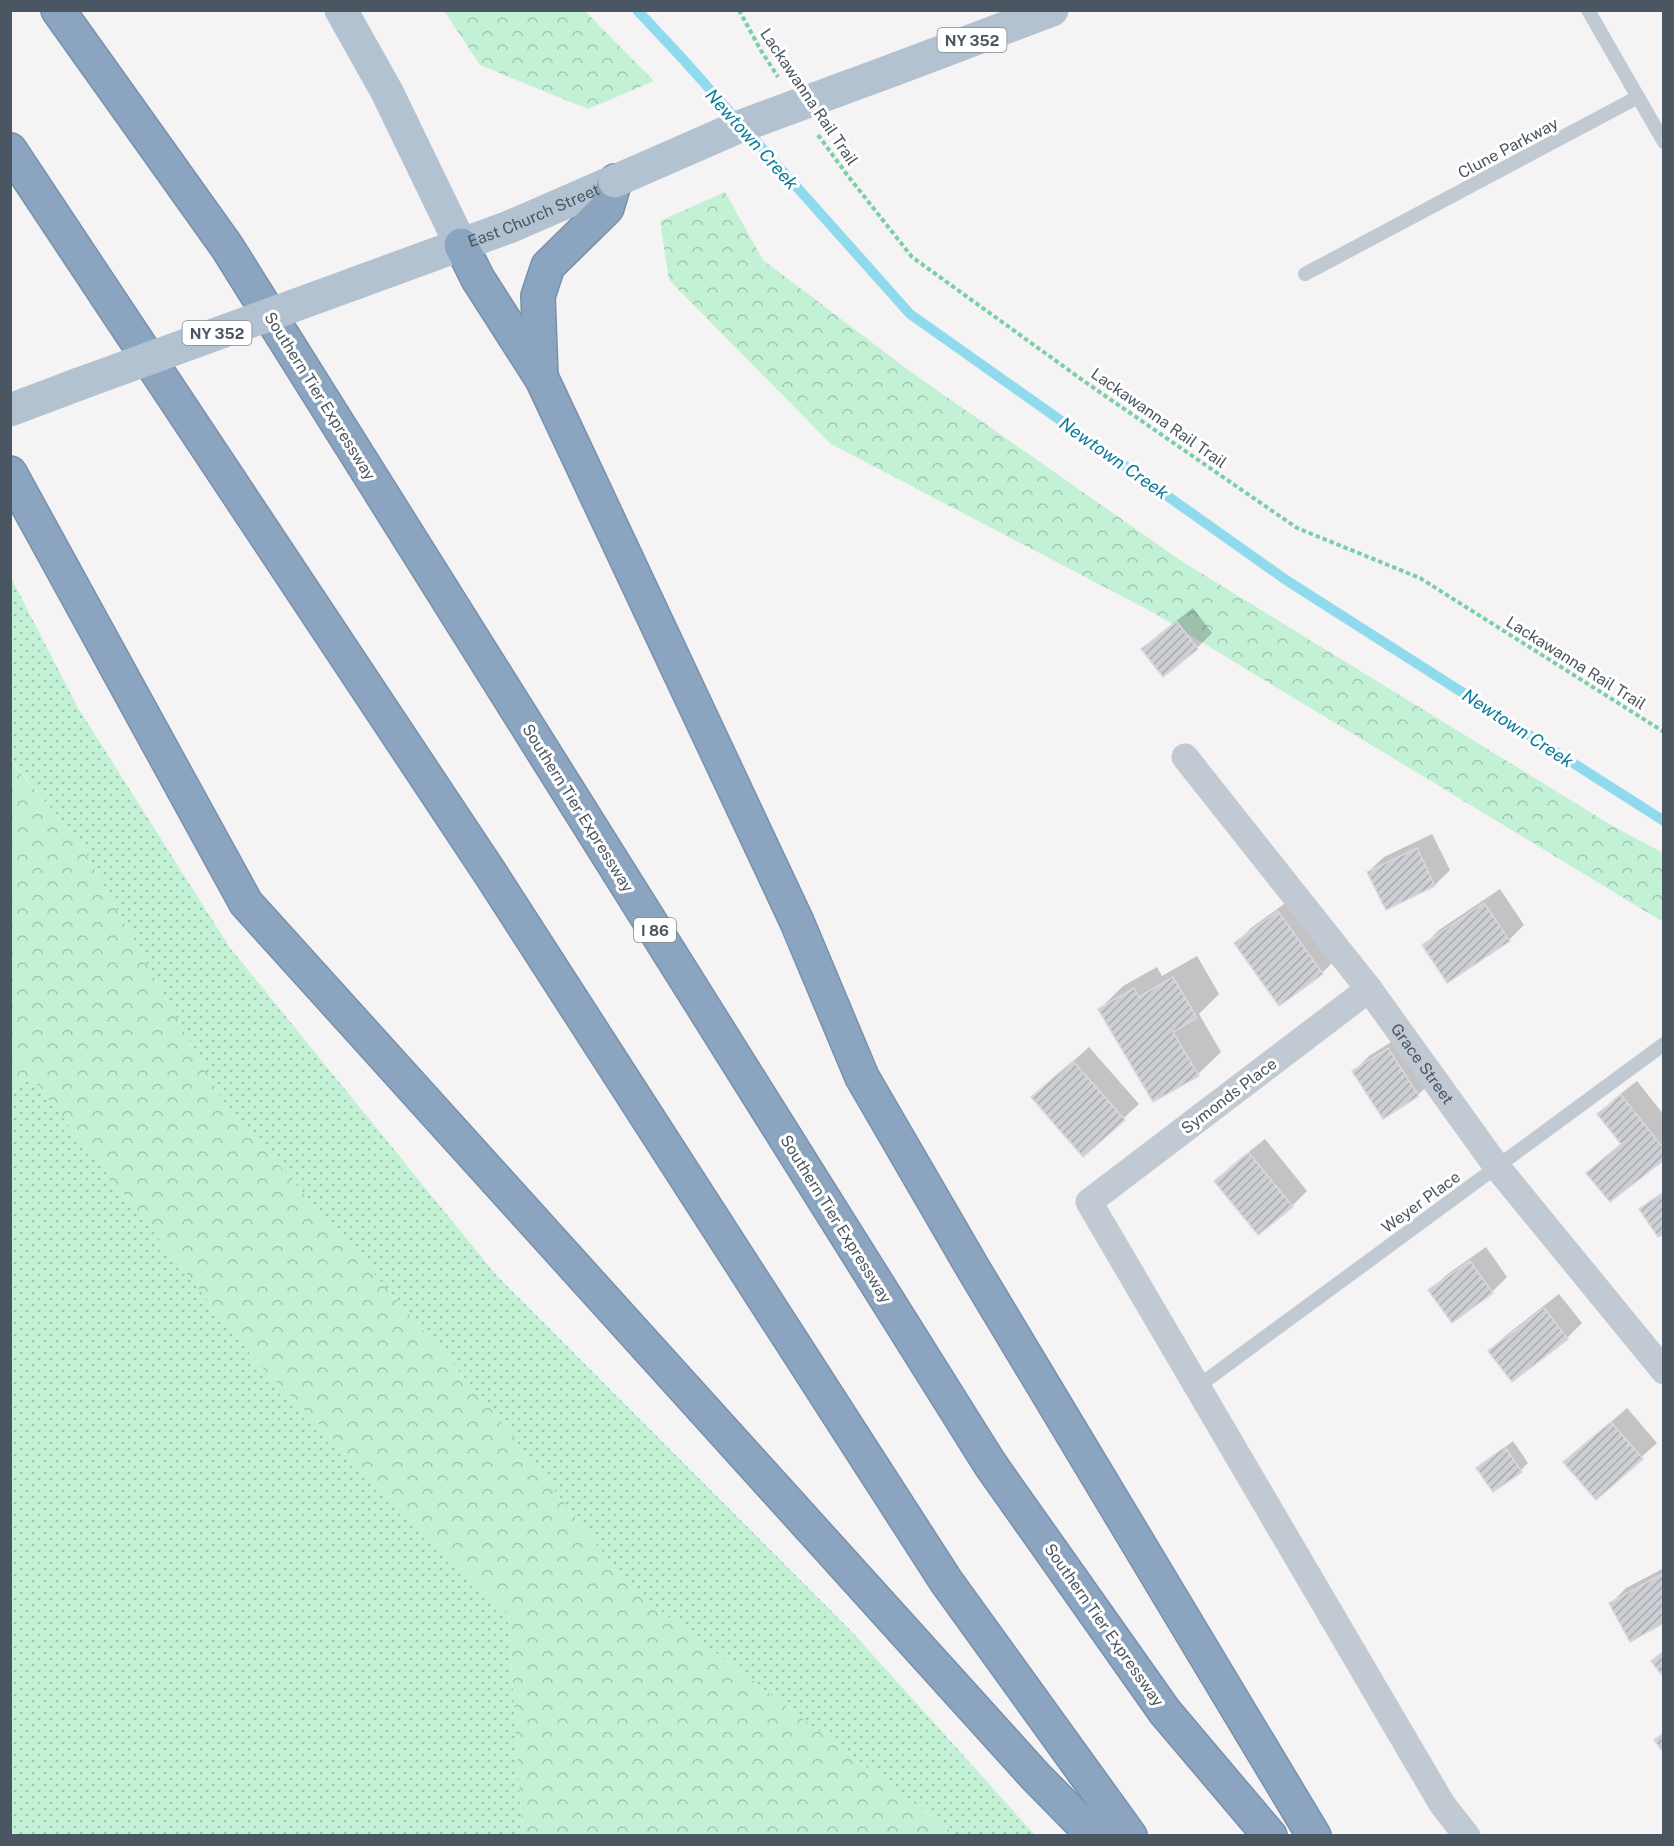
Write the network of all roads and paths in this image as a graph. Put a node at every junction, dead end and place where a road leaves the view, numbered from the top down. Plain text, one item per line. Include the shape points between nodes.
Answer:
1 (58, 10) edge
2 (341, 10) edge
3 (740, 10) edge
4 (1052, 10) edge
5 (1588, 10) edge
6 (784, 85) dead end
7 (1638, 98) junction
8 (815, 130) dead end
9 (1664, 142) edge
10 (10, 150) edge
11 (615, 181) junction
12 (461, 245) junction
13 (1305, 274) dead end
14 (542, 379) junction
15 (10, 410) edge
16 (10, 473) edge
17 (1664, 732) edge
18 (1185, 756) dead end
19 (1369, 988) junction
20 (1664, 1044) edge
21 (1497, 1167) junction
22 (1664, 1371) edge
23 (1197, 1387) junction
24 (1094, 1836) edge
25 (1130, 1836) edge
26 (1270, 1836) edge
27 (1314, 1836) edge
28 (1467, 1836) edge

1 - 26 highway, Southern Tier Expressway / I 86 via 227,248 990,1464 1166,1712
2 - 12 main road via 387,92
3 - 6 path, Lackawanna Rail Trail
4 - 11 main road, East Church Street / NY 352, bridge via 736,128
5 - 7 lane
7 - 9 lane
7 - 13 lane, Clune Parkway
8 - 17 path, Lackawanna Rail Trail via 912,257 1088,384 1297,528 1420,578
10 - 25 highway via 490,873 946,1581
11 - 12 main road, East Church Street / NY 352
11 - 14 highway via 607,208 548,266 538,296
12 - 14 highway via 478,279
12 - 15 main road, East Church Street / NY 352, bridge
14 - 27 highway via 797,922 862,1077
16 - 24 highway via 246,903 1036,1777
18 - 19 street, Grace Street
19 - 21 street, Grace Street
19 - 23 street, Symonds Place via 1089,1202
20 - 21 lane, Weyer Place
21 - 22 street, Grace Street
21 - 23 lane, Weyer Place
23 - 28 street via 1442,1804

